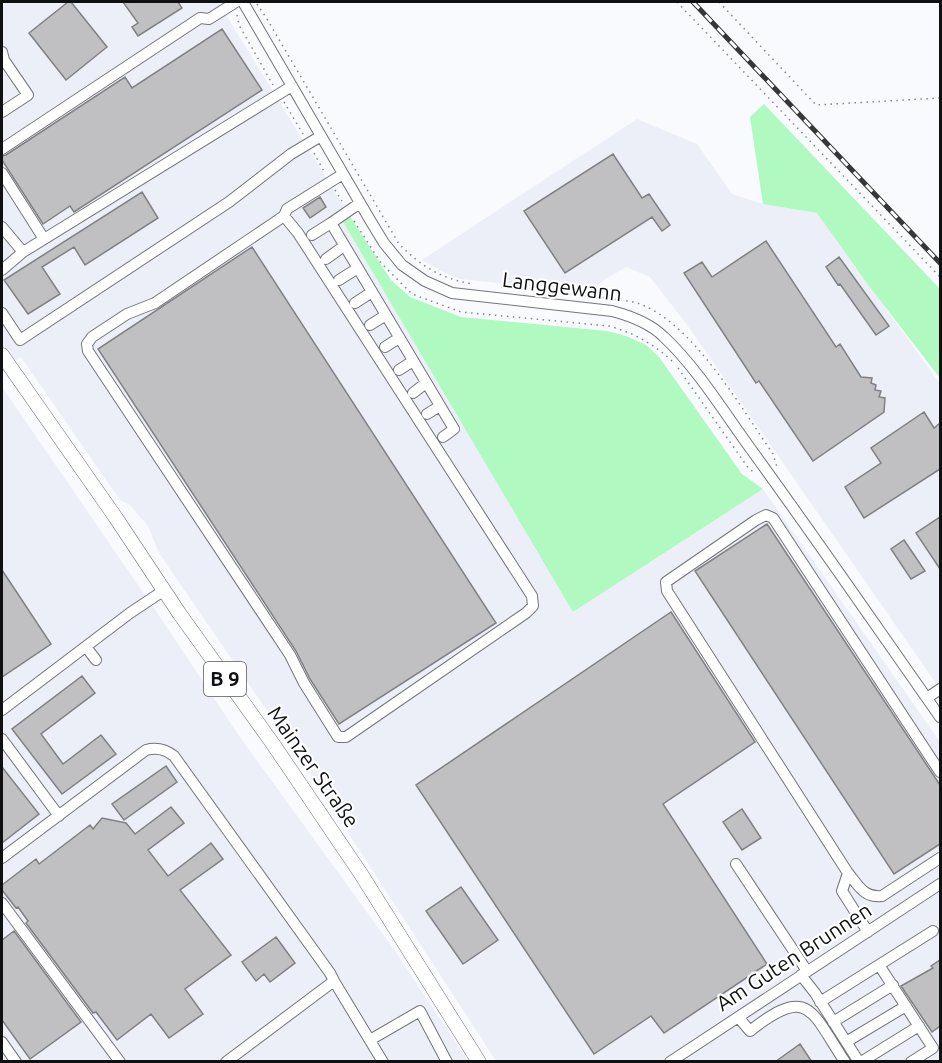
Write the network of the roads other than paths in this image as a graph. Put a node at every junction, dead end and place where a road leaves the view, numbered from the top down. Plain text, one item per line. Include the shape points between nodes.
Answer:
1 (237, 2) edge
2 (2, 52) edge
3 (292, 86) junction
4 (2, 112) edge
5 (321, 136) junction
6 (2, 149) edge
7 (2, 174) edge
8 (343, 174) junction
9 (360, 203) junction
10 (284, 216) junction
11 (331, 223) junction
12 (2, 227) edge
13 (312, 235) dead end
14 (44, 239) junction
15 (344, 246) junction
16 (23, 252) junction
17 (326, 259) dead end
18 (358, 268) junction
19 (2, 270) edge
20 (339, 280) dead end
21 (372, 292) junction
22 (355, 303) dead end
23 (2, 313) edge
24 (386, 315) junction
25 (370, 325) dead end
26 (399, 338) junction
27 (385, 347) dead end
28 (2, 355) edge
29 (413, 361) junction
30 (399, 370) dead end
31 (426, 383) junction
32 (413, 393) dead end
33 (440, 406) junction
34 (427, 414) dead end
35 (444, 437) dead end
36 (163, 591) junction
37 (86, 647) junction
38 (96, 660) dead end
39 (940, 689) edge
40 (927, 698) junction
41 (2, 710) edge
42 (940, 717) edge
43 (2, 740) edge
44 (940, 772) edge
45 (59, 816) junction
46 (2, 858) edge
47 (940, 858) edge
48 (736, 864) dead end
49 (848, 873) junction
50 (940, 884) edge
51 (2, 903) edge
52 (933, 931) dead end
53 (868, 932) junction
54 (879, 965) junction
55 (804, 973) junction
56 (334, 981) junction
57 (892, 985) junction
58 (820, 1002) junction
59 (906, 1006) junction
60 (738, 1017) junction
61 (833, 1022) junction
62 (919, 1026) junction
63 (370, 1040) junction
64 (830, 1040) junction
65 (2, 1042) edge
66 (846, 1042) junction
67 (16, 1062) edge
68 (120, 1062) edge
69 (226, 1062) edge
70 (383, 1062) edge
71 (447, 1062) edge
72 (479, 1062) edge
73 (670, 1062) edge
74 (834, 1062) edge
75 (845, 1062) edge
76 (860, 1062) edge
77 (911, 1062) edge

1 - 3 street, Langgewann
1 - 6 street via 208,19 200,18
2 - 4 street via 28,95
3 - 5 street, Langgewann
3 - 14 street
5 - 8 street, Langgewann
5 - 23 street via 229,202 20,340
7 - 14 street
8 - 9 street, Langgewann
8 - 10 street via 287,209
9 - 11 street
9 - 40 street, Langgewann via 392,255 412,273 437,287 467,296 612,311 629,315 663,335 690,366
10 - 10 street via 532,596 533,606 526,613 346,737 338,737 290,655 87,344 127,314 155,303
11 - 13 street
11 - 15 street
12 - 16 street
14 - 16 street
15 - 17 street
15 - 18 street
16 - 19 street
18 - 20 street
18 - 21 street
21 - 22 street
21 - 24 street
24 - 25 street
24 - 26 street
26 - 27 street
26 - 29 street
28 - 36 main road, Mainzer Straße / B 9
29 - 30 street
29 - 31 street
31 - 32 street
31 - 33 street
33 - 34 street
33 - 35 street via 454,429
36 - 37 street
36 - 72 main road, Mainzer Straße / B 9 via 361,874
37 - 38 street
37 - 41 street
39 - 40 street
40 - 42 street, Langgewann
43 - 45 street
44 - 49 street via 772,518 766,515 756,520 666,582 667,591
45 - 46 street
45 - 56 street via 147,750 168,751 242,848
47 - 49 street via 882,896 872,897 864,892
48 - 55 street
49 - 53 street via 842,891
50 - 53 street, Am Guten Brunnen
51 - 68 street
52 - 54 street
53 - 55 street, Am Guten Brunnen
54 - 57 street
54 - 58 street
55 - 58 street
55 - 60 street, Am Guten Brunnen
56 - 63 street
56 - 69 street
57 - 59 street
57 - 61 street
58 - 61 street
59 - 62 street
59 - 66 street
60 - 64 street via 750,1031 787,1006 802,1006
60 - 73 street, Am Guten Brunnen
61 - 66 street
62 - 76 street
62 - 77 street via 933,1048
63 - 70 street
63 - 71 street via 420,1011
64 - 74 street
64 - 75 street
65 - 67 street
66 - 76 street

